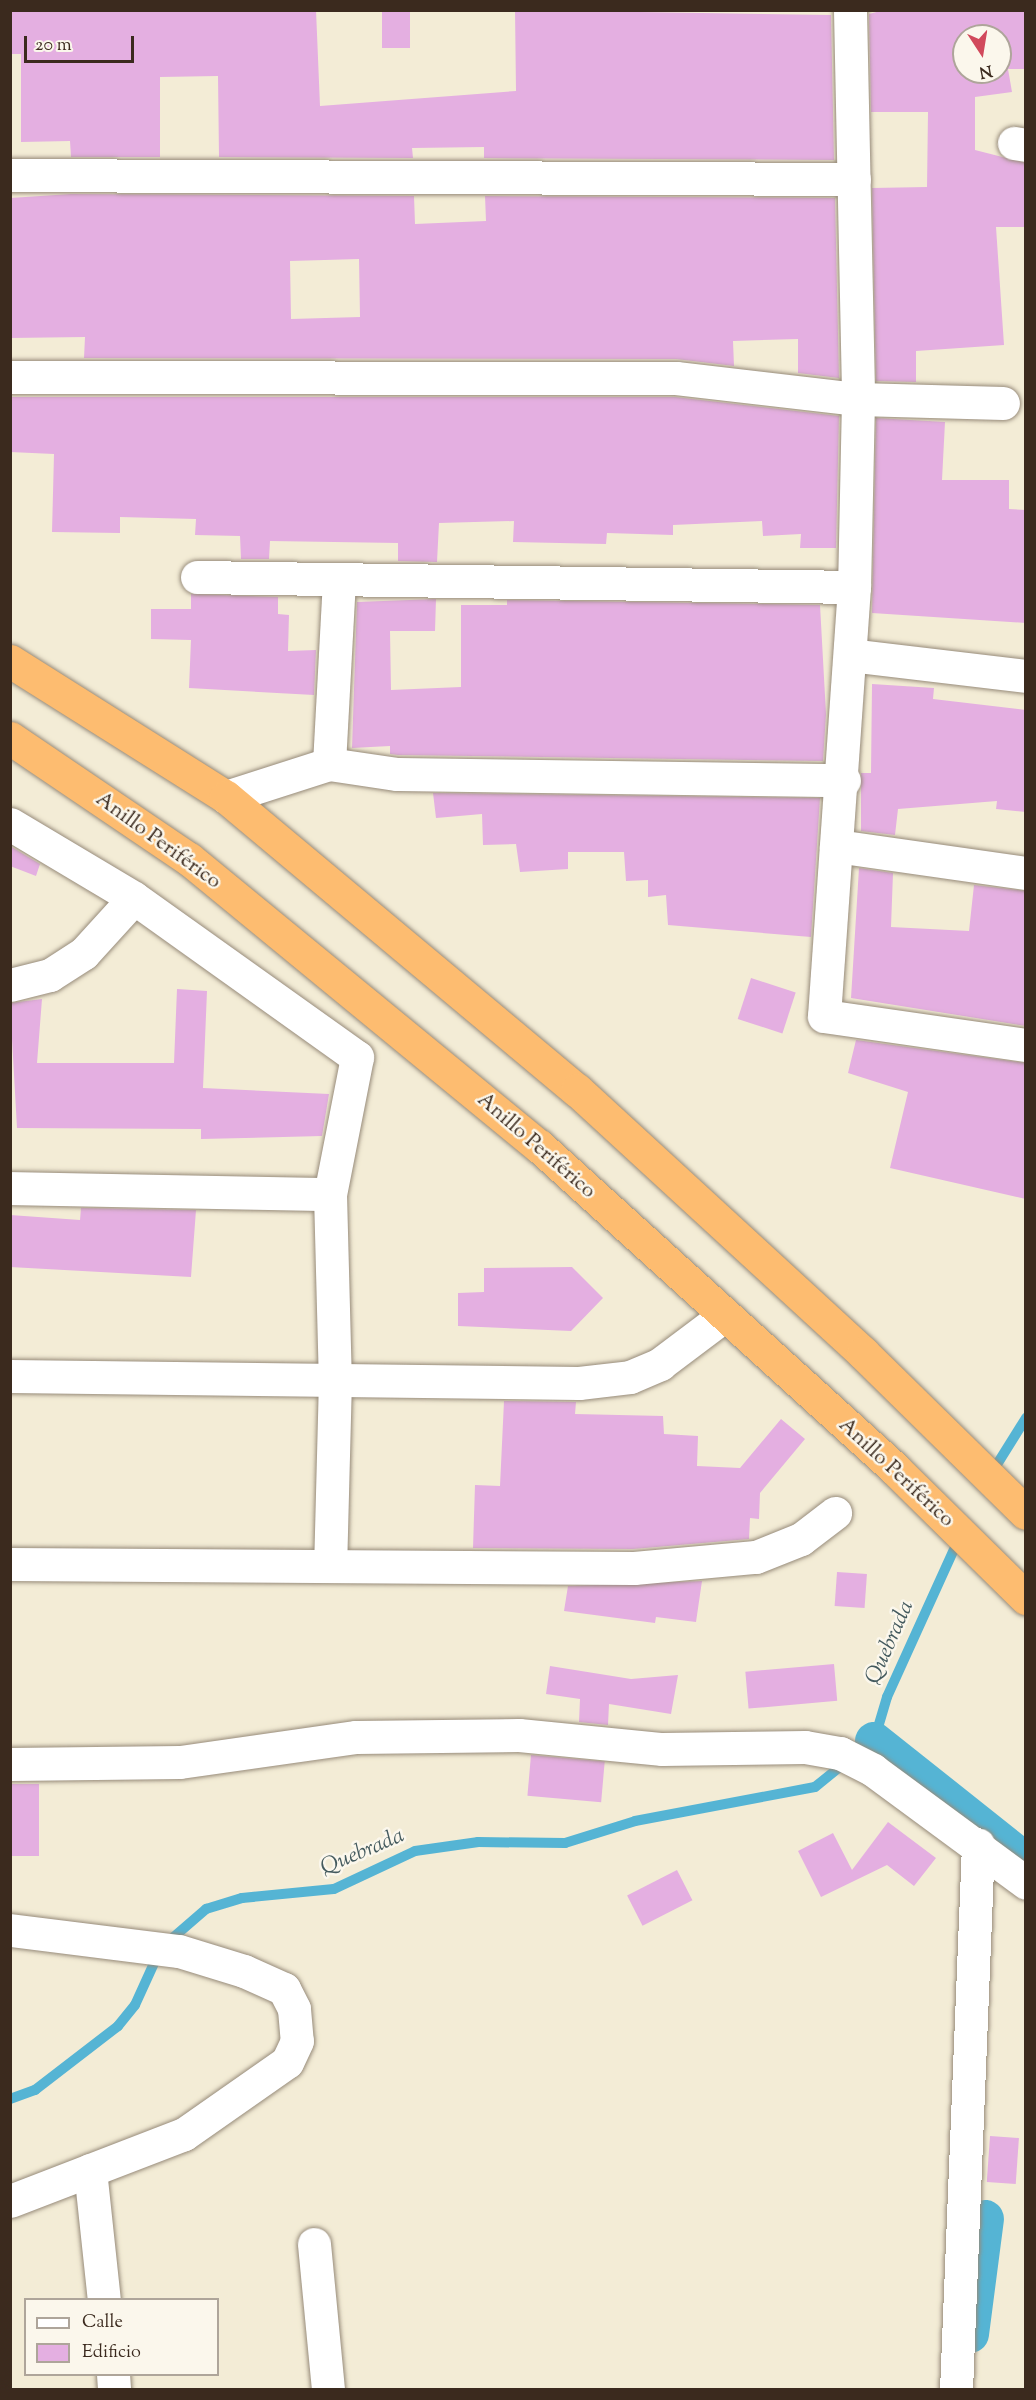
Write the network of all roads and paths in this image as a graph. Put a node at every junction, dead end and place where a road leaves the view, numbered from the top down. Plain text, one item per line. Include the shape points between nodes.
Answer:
1 (850, 10) edge
2 (10, 175) edge
3 (854, 179) junction
4 (10, 377) edge
5 (858, 399) junction
6 (1003, 403) dead end
7 (197, 577) dead end
8 (339, 581) junction
9 (854, 586) junction
10 (850, 655) junction
11 (10, 661) edge
12 (1026, 676) edge
13 (10, 738) edge
14 (329, 764) junction
15 (844, 780) junction
16 (226, 797) junction
17 (10, 824) edge
18 (836, 846) junction
19 (1026, 873) edge
20 (134, 898) junction
21 (10, 985) edge
22 (1026, 1045) edge
23 (10, 1188) edge
24 (330, 1194) junction
25 (725, 1315) junction
26 (10, 1376) edge
27 (335, 1379) junction
28 (835, 1513) dead end
29 (1026, 1513) edge
30 (10, 1564) edge
31 (330, 1566) junction
32 (1026, 1598) edge
33 (10, 1764) edge
34 (978, 1844) junction
35 (1026, 1883) edge
36 (10, 1930) edge
37 (90, 2170) junction
38 (10, 2201) edge
39 (314, 2244) dead end
40 (104, 2298) edge
41 (328, 2390) edge
42 (956, 2390) edge

1 - 3 street
2 - 3 street
3 - 5 street
4 - 5 street via 675,378
5 - 6 street
5 - 9 street
7 - 8 street
8 - 9 street
8 - 14 street
9 - 10 street
10 - 12 street
10 - 15 street
11 - 16 highway
13 - 25 highway, Anillo Periférico via 189,859 539,1146
14 - 15 street via 397,774
14 - 16 street
15 - 18 street
16 - 29 highway via 577,1090 863,1353
17 - 20 street
18 - 19 street
18 - 22 street via 824,1016
20 - 21 street via 84,953 50,975
20 - 24 street via 357,1057
23 - 24 street
24 - 27 street
25 - 27 street via 660,1364 630,1377 579,1383
25 - 32 highway, Anillo Periférico
26 - 27 street
27 - 31 street
28 - 31 street via 801,1539 756,1557 633,1568
30 - 31 street
33 - 34 street via 180,1762 356,1737 519,1735 662,1749 806,1747 840,1753 873,1770
34 - 35 street
34 - 42 street
36 - 37 street via 179,1951 284,1989 294,2009 297,2041 288,2062 184,2134
37 - 38 street
37 - 40 street
39 - 41 street

